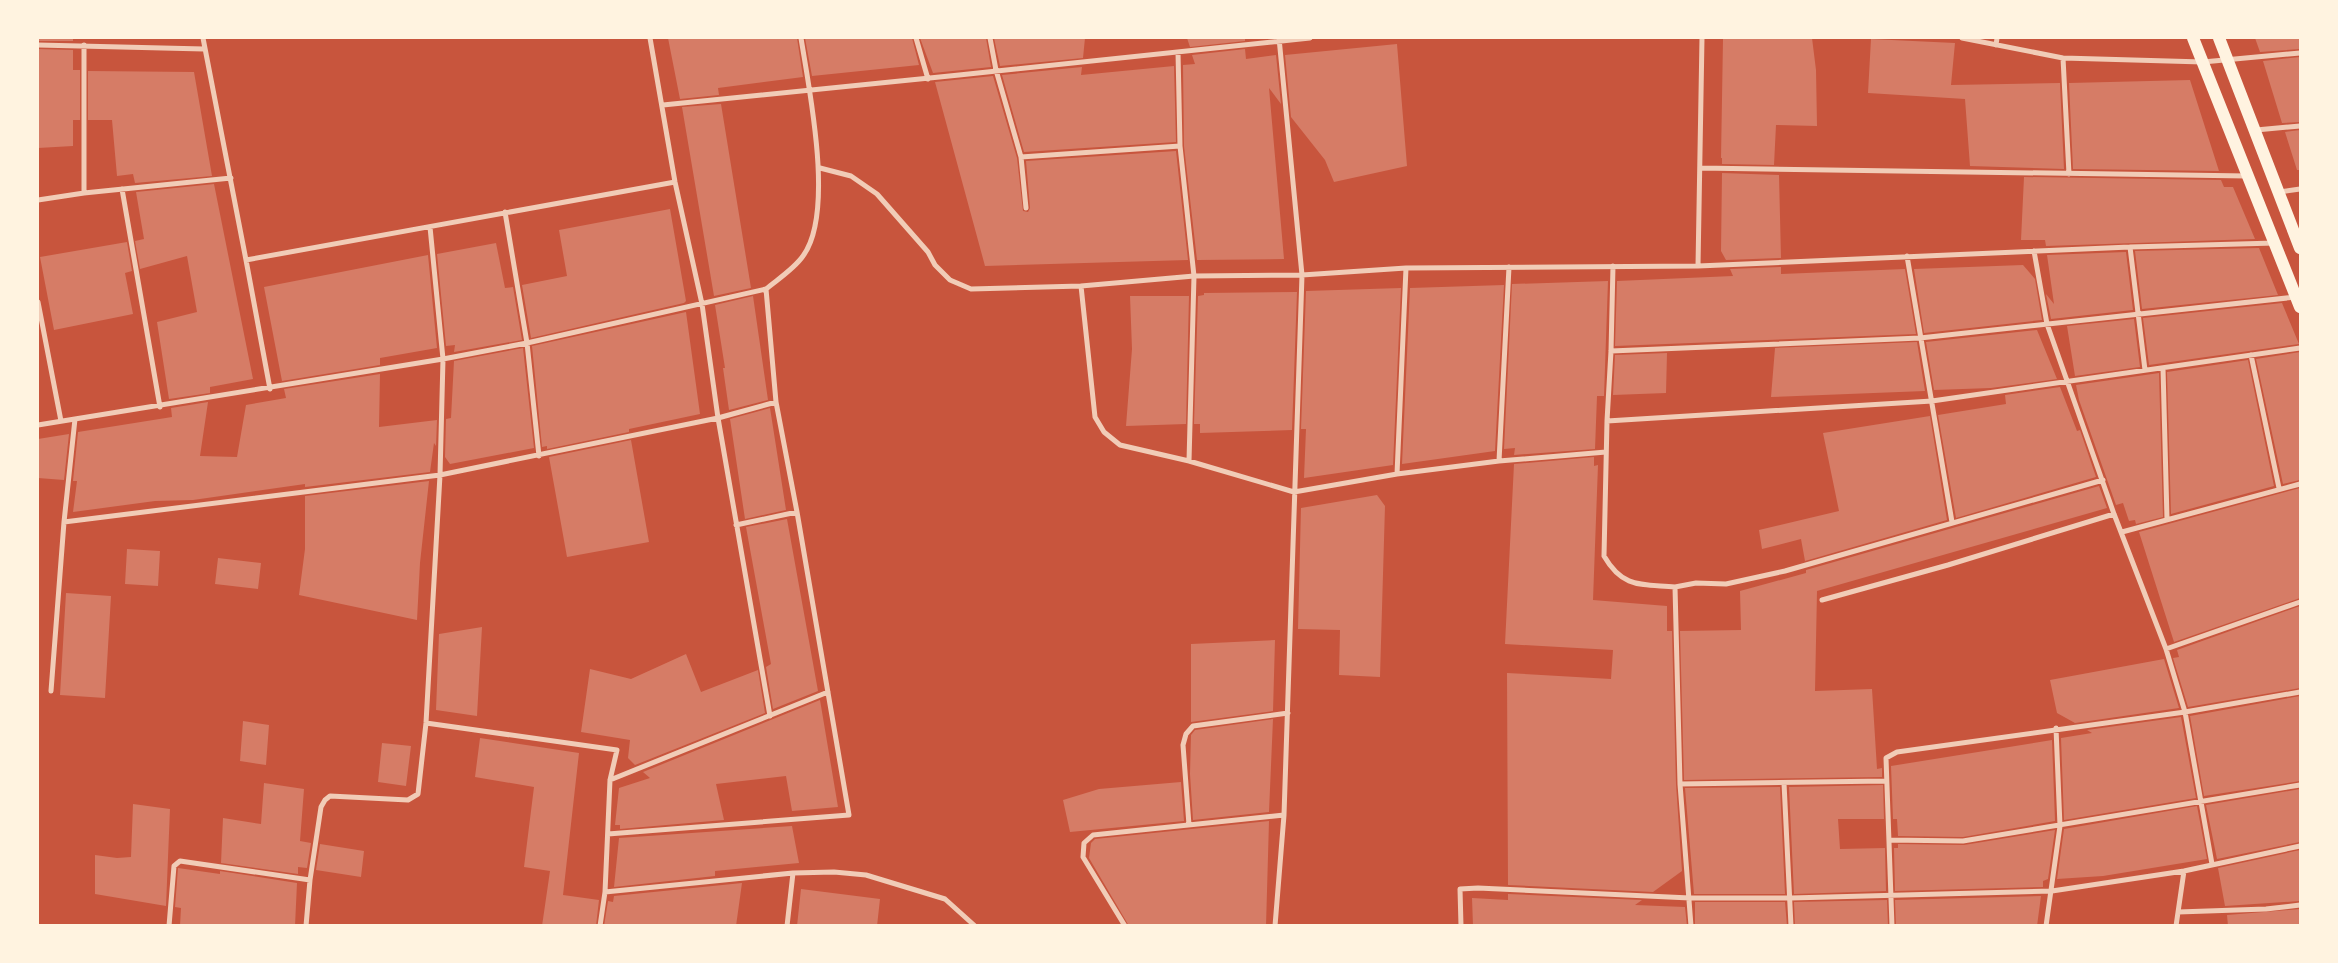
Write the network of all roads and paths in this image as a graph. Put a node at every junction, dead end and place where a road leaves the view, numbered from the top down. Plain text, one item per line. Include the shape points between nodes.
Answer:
1 (203, 38) edge
2 (650, 38) edge
3 (801, 38) edge
4 (916, 38) edge
5 (990, 38) edge
6 (1310, 38) edge
7 (1702, 38) edge
8 (1962, 38) edge
9 (1997, 38) edge
10 (2193, 38) edge
11 (2219, 38) edge
12 (1279, 39) edge
13 (38, 45) edge
14 (84, 45) junction
15 (1996, 45) junction
16 (204, 49) junction
17 (1178, 52) junction
18 (2300, 53) edge
19 (2063, 58) junction
20 (2227, 59) junction
21 (2203, 62) junction
22 (996, 70) junction
23 (928, 79) junction
24 (809, 90) junction
25 (663, 105) junction
26 (2300, 126) edge
27 (2255, 130) junction
28 (1180, 146) junction
29 (1022, 158) junction
30 (820, 168) junction
31 (1700, 168) junction
32 (2068, 174) junction
33 (2247, 176) junction
34 (230, 178) junction
35 (675, 182) junction
36 (122, 189) junction
37 (2300, 189) edge
38 (2279, 192) junction
39 (84, 193) junction
40 (38, 200) edge
41 (1026, 208) dead end
42 (505, 212) junction
43 (430, 227) junction
44 (2275, 243) junction
45 (2130, 247) junction
46 (2300, 248) edge
47 (2034, 251) junction
48 (1907, 256) junction
49 (246, 260) junction
50 (1613, 266) junction
51 (1698, 266) junction
52 (1509, 267) junction
53 (1406, 268) junction
54 (1194, 276) junction
55 (1302, 276) junction
56 (1081, 286) junction
57 (766, 288) junction
58 (38, 302) edge
59 (2298, 302) edge
60 (702, 304) junction
61 (2138, 314) junction
62 (2047, 324) junction
63 (1920, 338) junction
64 (527, 343) junction
65 (2300, 348) edge
66 (1611, 351) junction
67 (2251, 355) junction
68 (443, 359) junction
69 (2164, 368) junction
70 (2145, 370) junction
71 (2068, 382) junction
72 (270, 388) junction
73 (1932, 401) junction
74 (776, 402) junction
75 (160, 407) junction
76 (718, 418) junction
77 (75, 419) junction
78 (61, 421) junction
79 (1606, 421) junction
80 (38, 425) edge
81 (1606, 452) junction
82 (539, 456) junction
83 (1499, 460) junction
84 (1189, 461) junction
85 (1398, 474) junction
86 (440, 475) junction
87 (2103, 480) junction
88 (2300, 484) edge
89 (2279, 488) junction
90 (1294, 492) junction
91 (797, 512) junction
92 (2114, 514) junction
93 (2167, 519) junction
94 (64, 522) junction
95 (1952, 522) junction
96 (736, 525) junction
97 (2122, 532) junction
98 (1675, 587) junction
99 (1822, 600) dead end
100 (2300, 602) edge
101 (2166, 648) junction
102 (51, 691) dead end
103 (828, 692) junction
104 (2300, 692) edge
105 (2185, 712) junction
106 (1288, 713) junction
107 (770, 716) junction
108 (426, 723) junction
109 (2056, 728) junction
110 (610, 780) junction
111 (1886, 781) junction
112 (1784, 783) junction
113 (1680, 784) junction
114 (2300, 785) edge
115 (2201, 802) junction
116 (1284, 815) junction
117 (1189, 825) junction
118 (2060, 826) junction
119 (608, 834) junction
120 (1889, 840) junction
121 (2300, 846) edge
122 (2212, 864) junction
123 (2184, 871) junction
124 (792, 873) junction
125 (310, 880) junction
126 (2052, 891) junction
127 (605, 892) junction
128 (1892, 896) junction
129 (1690, 898) junction
130 (1791, 898) junction
131 (2300, 905) edge
132 (2178, 912) junction
133 (169, 926) edge
134 (306, 926) edge
135 (600, 926) edge
136 (787, 926) edge
137 (975, 926) edge
138 (1124, 926) edge
139 (1275, 926) edge
140 (1461, 926) edge
141 (1691, 926) edge
142 (1791, 926) edge
143 (1892, 926) edge
144 (2046, 926) edge
145 (2176, 926) edge

1 - 16 street
2 - 25 street
3 - 24 street
4 - 23 street
5 - 22 street
6 - 12 street
7 - 31 street
8 - 15 street
9 - 15 street
10 - 21 main road
11 - 20 main road
12 - 17 street
12 - 55 street
13 - 14 street
14 - 16 street
14 - 39 street
15 - 19 street
16 - 34 street
17 - 22 street
17 - 28 street
18 - 20 street
19 - 21 street
19 - 32 street
20 - 21 street
20 - 27 main road
21 - 33 main road
22 - 23 street
22 - 29 street
23 - 24 street
24 - 25 street
24 - 30 street
25 - 35 street
26 - 27 street
27 - 38 main road
28 - 29 street
28 - 54 street
29 - 41 street
30 - 56 street via 851,176 877,194 950,280 970,289
30 - 57 street via 815,227 810,244 799,261
31 - 32 street
31 - 51 street
32 - 33 street
33 - 44 main road
34 - 36 street
34 - 49 street
35 - 42 street
35 - 60 street
36 - 39 street
36 - 75 street
37 - 38 street
38 - 46 main road
39 - 40 street
42 - 43 street
42 - 64 street
43 - 49 street
43 - 68 street
44 - 45 street
44 - 59 main road
45 - 47 street
45 - 61 street
47 - 48 street
47 - 62 street
48 - 51 street
48 - 63 street
49 - 72 street
50 - 51 street
50 - 52 street
50 - 66 street
52 - 53 street
52 - 83 street
53 - 55 street
53 - 85 street
54 - 55 street
54 - 56 street
54 - 84 street
55 - 90 street
56 - 84 street via 1094,417 1104,432 1120,445
57 - 60 street
57 - 74 street
58 - 78 street
59 - 61 street
60 - 64 street
60 - 76 street
61 - 62 street
61 - 70 street
62 - 63 street
62 - 71 street
63 - 66 street
63 - 73 street
64 - 68 street
64 - 82 street
65 - 67 street
66 - 79 street
67 - 69 street
67 - 89 street
68 - 72 street
68 - 86 street
69 - 70 street
69 - 93 street
70 - 71 street
71 - 73 street
71 - 87 street
72 - 75 street
73 - 79 street
73 - 95 street
74 - 76 street
74 - 91 street
75 - 77 street
76 - 82 street
76 - 96 street
77 - 78 street
77 - 94 street
78 - 80 street
79 - 81 street
81 - 83 street
81 - 98 street via 1604,556 1613,572 1630,583
82 - 86 street
83 - 85 street
84 - 90 street
85 - 90 street
86 - 94 street
86 - 108 street
87 - 92 street
87 - 95 street
88 - 89 street
89 - 93 street
90 - 106 street
91 - 96 street
91 - 103 street
92 - 97 street
92 - 99 street
93 - 97 street
94 - 102 street
95 - 98 street via 1785,571 1726,584 1696,583
96 - 107 street
97 - 101 street
98 - 113 street
100 - 101 street
101 - 105 street
103 - 107 street
103 - 119 street via 849,815
104 - 105 street
105 - 109 street
105 - 115 street
106 - 116 street
106 - 117 street via 1193,726 1183,745
107 - 110 street
108 - 110 street via 617,750
108 - 125 street via 418,794 408,800 330,796 324,800
109 - 111 street via 1897,752 1886,758
109 - 118 street
110 - 119 street
111 - 112 street
111 - 120 street
112 - 113 street
112 - 130 street
113 - 129 street
114 - 115 street
115 - 118 street
115 - 122 street
116 - 117 street
116 - 139 street
117 - 138 street via 1092,835 1084,843 1083,857
118 - 120 street via 1963,841
118 - 126 street
119 - 127 street
120 - 128 street
121 - 122 street
122 - 123 street
123 - 126 street
123 - 132 street
124 - 127 street
124 - 136 street
124 - 137 street via 866,875 945,899
125 - 133 street via 180,860 174,866
125 - 134 street
126 - 128 street
126 - 144 street
127 - 135 street
128 - 130 street
128 - 143 street
129 - 130 street
129 - 140 street via 1460,889
129 - 141 street
130 - 142 street
131 - 132 street
132 - 145 street

